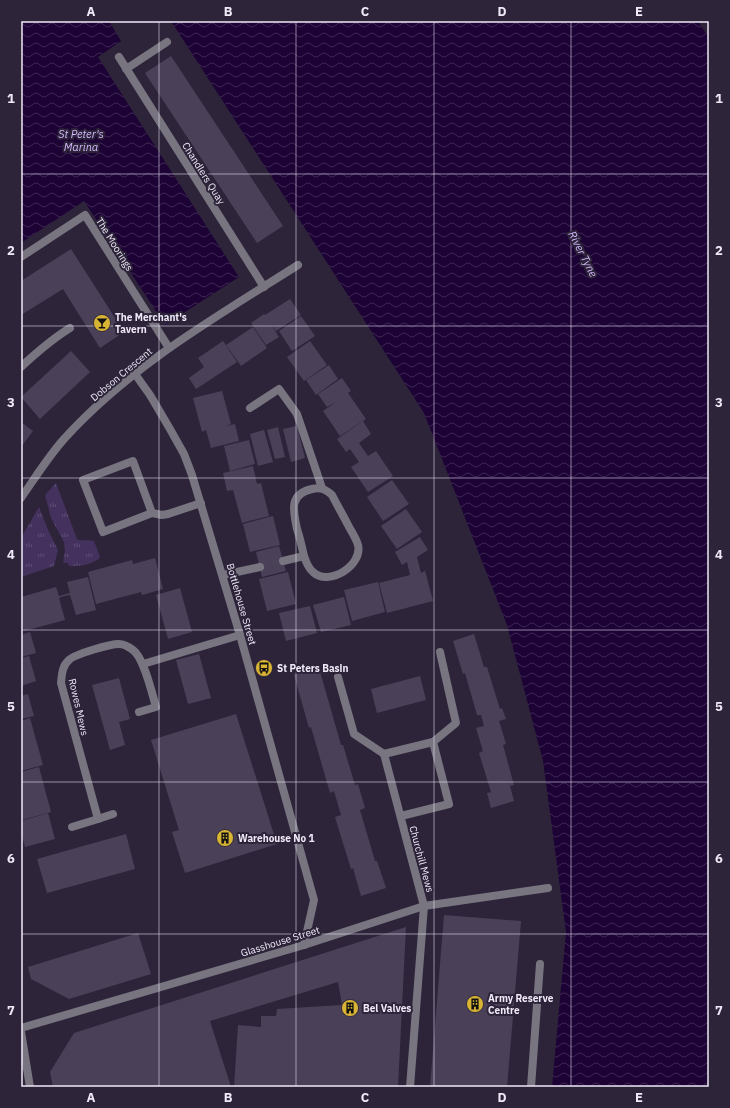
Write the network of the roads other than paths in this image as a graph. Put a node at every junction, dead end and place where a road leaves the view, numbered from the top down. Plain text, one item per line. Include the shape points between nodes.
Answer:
1 (167, 42) dead end
2 (119, 57) dead end
3 (126, 69) junction
4 (21, 257) edge
5 (298, 265) dead end
6 (264, 287) junction
7 (70, 328) dead end
8 (169, 348) junction
9 (21, 367) edge
10 (135, 374) junction
11 (250, 408) dead end
12 (322, 488) junction
13 (21, 498) edge
14 (201, 503) junction
15 (152, 513) junction
16 (304, 556) junction
17 (283, 561) tunnel mouth
18 (260, 567) tunnel mouth
19 (223, 575) junction
20 (240, 635) junction
21 (440, 652) dead end
22 (143, 664) junction
23 (338, 677) dead end
24 (139, 712) dead end
25 (433, 742) junction
26 (384, 754) junction
27 (113, 814) dead end
28 (401, 816) junction
29 (98, 819) junction
30 (72, 827) dead end
31 (548, 888) dead end
32 (424, 906) junction
33 (304, 945) junction
34 (540, 964) dead end
35 (21, 1028) edge
36 (21, 1032) edge
37 (30, 1087) edge
38 (410, 1087) edge
39 (531, 1087) edge

1 - 3 street
2 - 3 street, Chandlers Quay
3 - 6 street, Chandlers Quay
4 - 8 street, The Moorings via 85,215
5 - 6 street, Dobson Crescent
6 - 8 street, Dobson Crescent
7 - 9 street via 34,354
8 - 10 street, Dobson Crescent
10 - 13 street, Dobson Crescent via 64,439
10 - 14 street, Bottlehouse Street via 150,394 184,454
11 - 12 street via 279,389 297,414
12 - 16 street via 304,491 295,500 293,512
12 - 16 street via 332,495 353,534 358,552 352,565 328,577 316,575 311,571
14 - 15 street via 168,514
14 - 19 street, Bottlehouse Street
15 - 15 street via 133,461 83,480 103,532
16 - 17 street
18 - 19 street
19 - 20 street, Bottlehouse Street
20 - 22 street
20 - 33 street, Bottlehouse Street via 314,900
21 - 25 street via 456,723
22 - 24 street, Rowes Mews via 156,707
22 - 29 street, Rowes Mews via 134,650 119,644 75,656 64,667 62,683
23 - 26 street via 354,734
25 - 26 street
25 - 28 street, Churchill Mews via 449,804
26 - 28 street, Churchill Mews
27 - 29 street
28 - 32 street, Churchill Mews
29 - 30 street
31 - 32 street, Glasshouse Street
32 - 33 street, Glasshouse Street
32 - 38 street, Churchill Mews
33 - 35 street, Glasshouse Street
34 - 39 street
36 - 37 street

